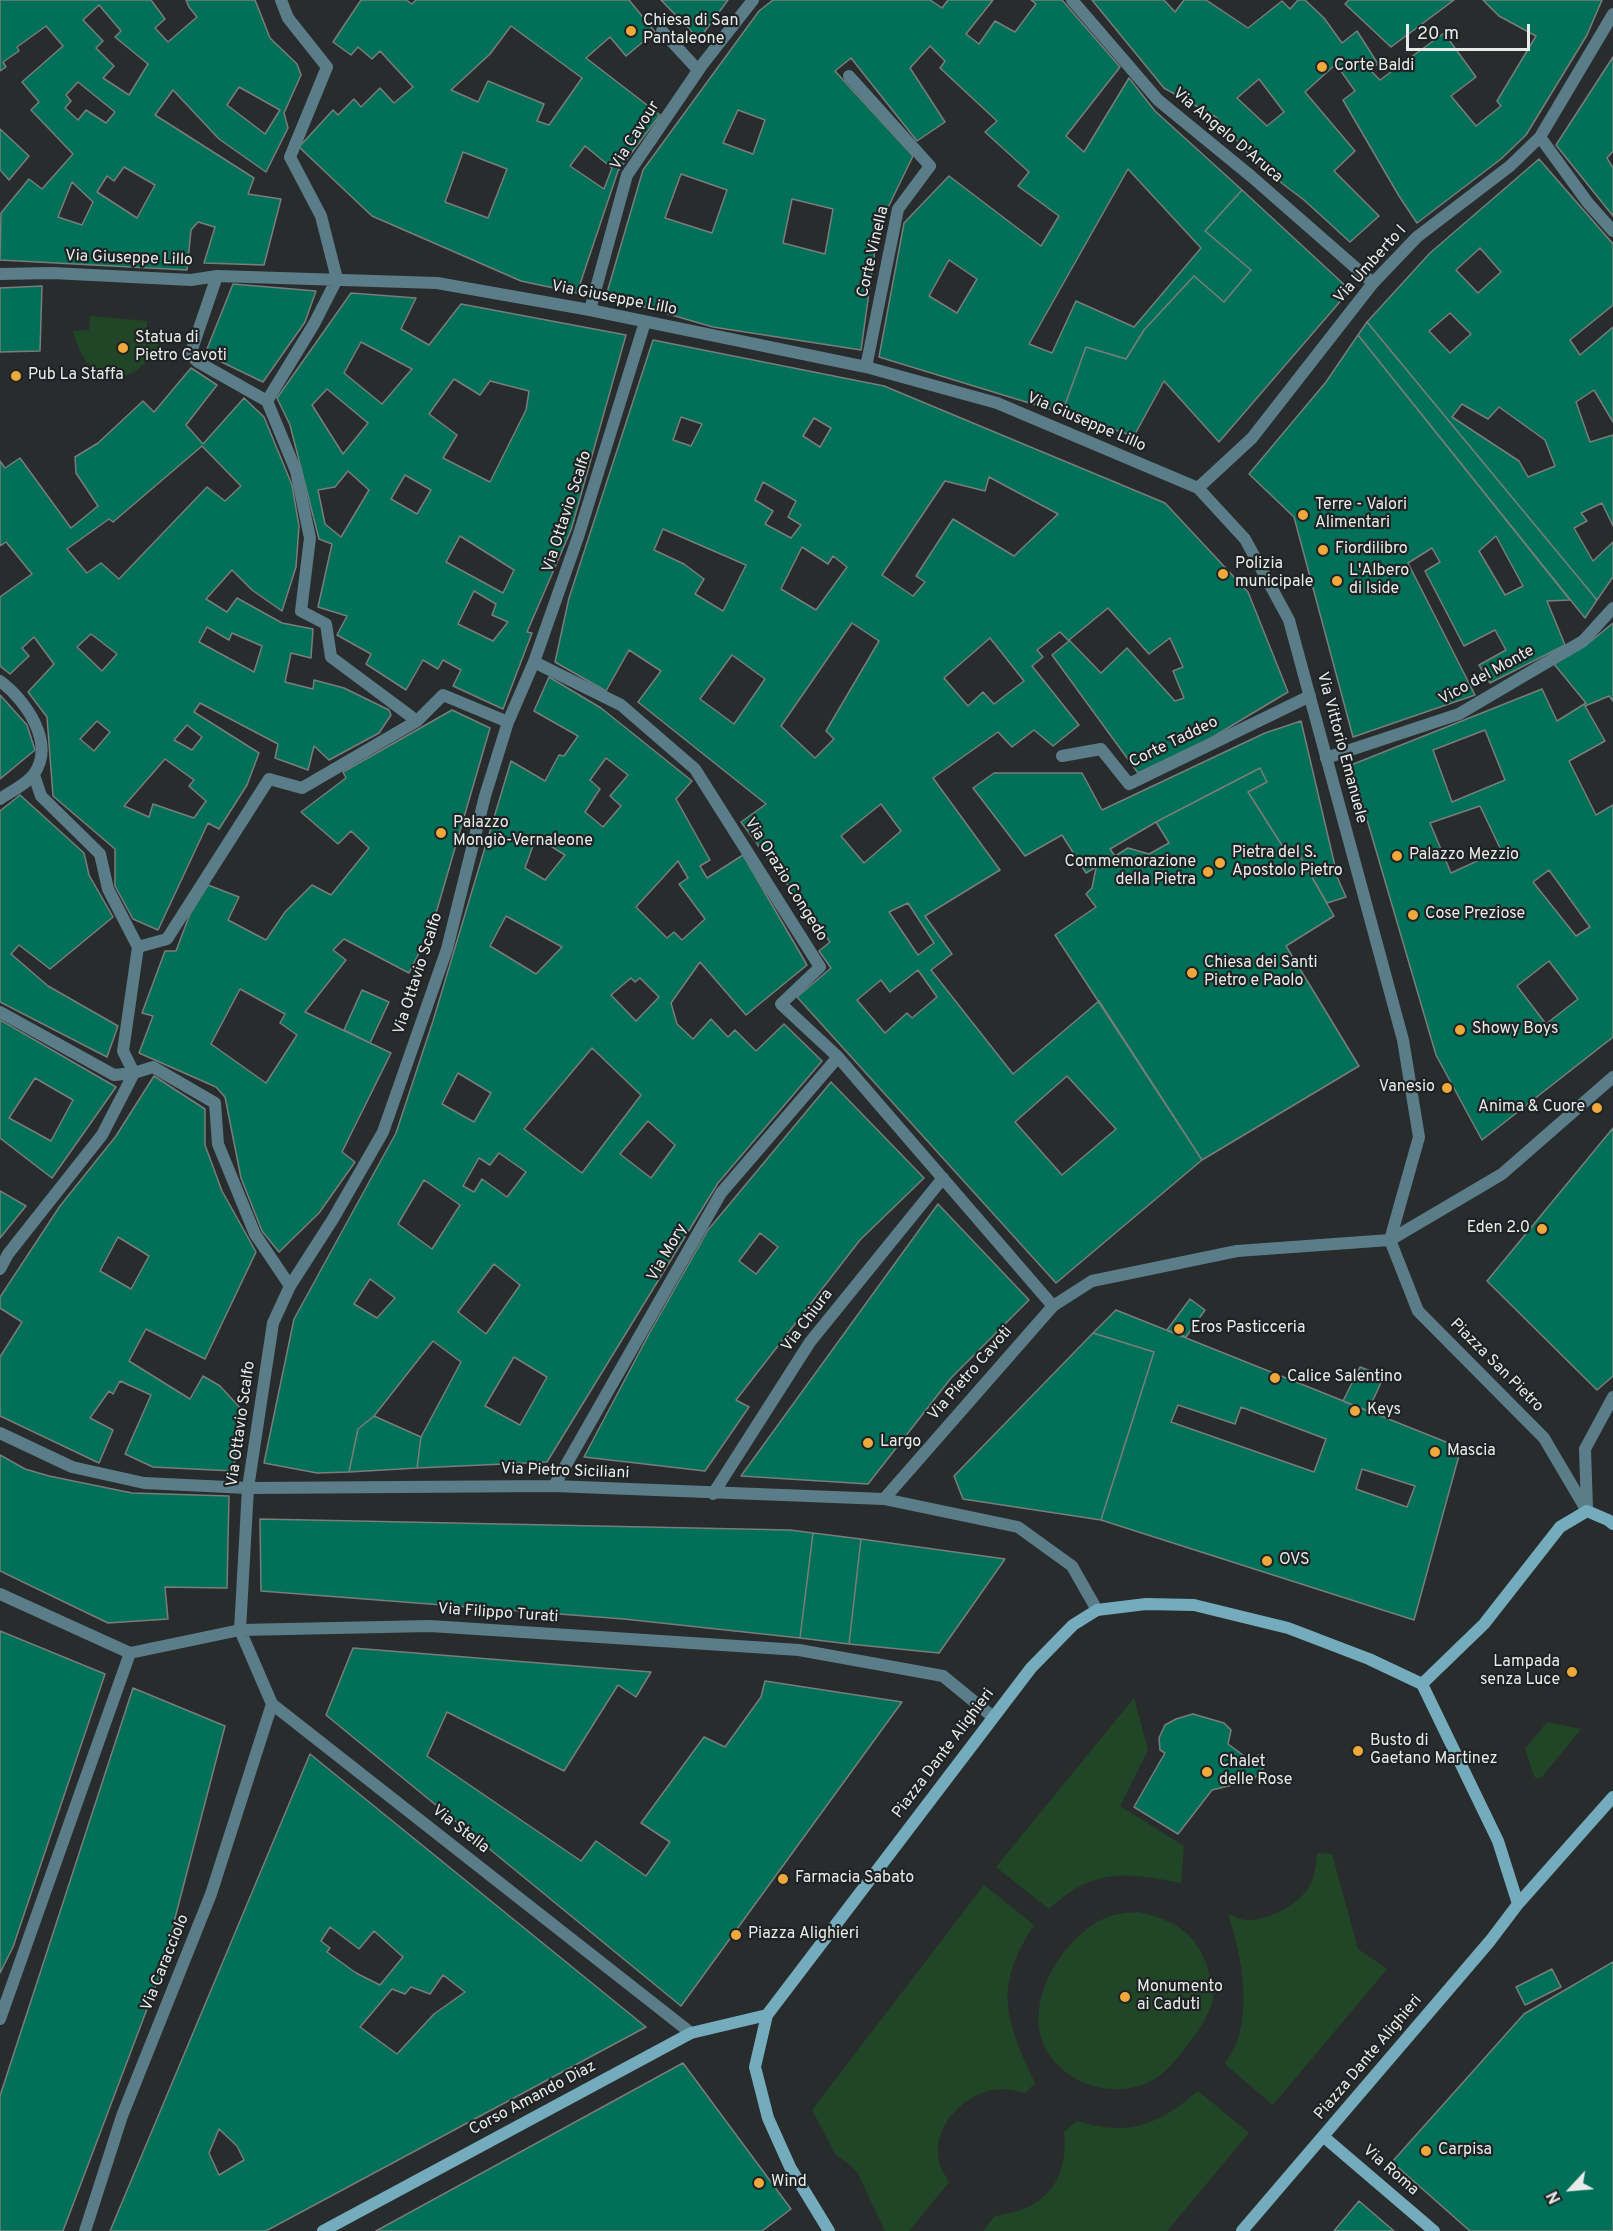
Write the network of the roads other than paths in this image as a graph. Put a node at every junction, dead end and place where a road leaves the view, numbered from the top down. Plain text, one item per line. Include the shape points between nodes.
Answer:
1 (281, 0) edge
2 (753, 0) edge
3 (1072, 0) edge
4 (1613, 14) edge
5 (662, 31) dead end
6 (698, 69) junction
7 (849, 76) dead end
8 (1539, 137) junction
9 (1613, 231) edge
10 (0, 274) edge
11 (217, 276) junction
12 (337, 279) junction
13 (1373, 283) junction
14 (590, 310) junction
15 (645, 322) junction
16 (866, 367) junction
17 (267, 401) junction
18 (1198, 488) junction
19 (1613, 608) edge
20 (534, 662) junction
21 (0, 681) edge
22 (1310, 696) junction
23 (417, 721) junction
24 (508, 722) junction
25 (1062, 756) dead end
26 (1326, 758) junction
27 (34, 776) junction
28 (0, 799) edge
29 (138, 947) junction
30 (0, 1012) edge
31 (838, 1057) junction
32 (134, 1073) junction
33 (1613, 1077) edge
34 (943, 1178) junction
35 (1390, 1240) junction
36 (0, 1269) edge
37 (290, 1286) junction
38 (1053, 1306) junction
39 (1613, 1397) edge
40 (0, 1433) edge
41 (554, 1486) junction
42 (248, 1488) junction
43 (713, 1494) junction
44 (884, 1499) junction
45 (1587, 1511) junction
46 (1613, 1524) edge
47 (0, 1594) edge
48 (1097, 1610) junction
49 (240, 1630) junction
50 (130, 1653) junction
51 (1422, 1684) junction
52 (272, 1704) junction
53 (993, 1717) junction
54 (1613, 1797) edge
55 (1518, 1904) junction
56 (767, 2014) junction
57 (0, 2019) edge
58 (691, 2033) junction
59 (1324, 2137) junction
60 (85, 2231) edge
61 (323, 2231) edge
62 (829, 2231) edge
63 (1242, 2231) edge
64 (1434, 2231) edge

1 - 12 street via 288,18 327,67 290,157 321,216
2 - 6 street, Via Cavour
3 - 13 street, Via Angelo D'Aruca via 1158,100
4 - 8 street, Via Umberto I
5 - 6 street
6 - 14 street, Via Cavour via 627,175
7 - 16 street, Corte Vinella via 930,166 898,209
8 - 9 street
8 - 13 street, Via Umberto I via 1510,166 1417,237
10 - 11 street, Via Giuseppe Lillo via 191,280
11 - 12 street, Via Giuseppe Lillo
11 - 17 street via 190,355
12 - 14 street, Via Giuseppe Lillo via 437,283
12 - 17 street
13 - 18 street, Via Umberto I via 1252,438
14 - 15 street, Via Giuseppe Lillo
15 - 16 street, Via Giuseppe Lillo
15 - 20 street, Via Ottavio Scalfo via 579,537
16 - 18 street, Via Giuseppe Lillo via 997,403
17 - 23 street via 296,471 310,538 301,611 326,624 331,657
18 - 22 street, Via Vittorio Emanuele via 1245,539 1290,620
19 - 26 street, Vico del Monte via 1583,641 1459,714
20 - 24 street, Via Ottavio Scalfo
20 - 31 street, Via Orazio Congedo via 621,705 695,769 820,967 781,1004
21 - 27 street via 13,690 37,724 42,758
22 - 25 street, Corte Taddeo via 1129,784 1101,749
22 - 26 street, Via Vittorio Emanuele
23 - 24 street via 443,695
23 - 29 street via 302,788 269,779 167,939
24 - 37 street, Via Ottavio Scalfo via 485,796 447,949 383,1132
26 - 35 street, Via Vittorio Emanuele via 1403,1040 1419,1137
27 - 28 street
27 - 29 street via 41,796 100,854 108,889
29 - 32 street via 123,1051
30 - 32 street via 114,1075
31 - 34 street, Via Orazio Congedo
31 - 41 street, Via Mory via 721,1193
32 - 36 street via 102,1135
32 - 37 street via 153,1067 215,1102 218,1144 255,1234
33 - 35 street via 1502,1174
34 - 38 street, Via Orazio Congedo
34 - 43 street, Via Chiura via 810,1342
35 - 38 street, Via Pietro Cavoti via 1237,1251 1092,1281
35 - 45 street, Piazza San Pietro via 1418,1311 1544,1438
37 - 42 street, Via Ottavio Scalfo via 273,1323
38 - 44 street, Via Pietro Cavoti
39 - 45 street via 1585,1449
40 - 42 street, Via Pietro Siciliani via 72,1467 144,1483
41 - 42 street, Via Pietro Siciliani
41 - 43 street, Via Pietro Siciliani
42 - 49 street, Via Ottavio Scalfo
43 - 44 street, Via Pietro Siciliani
44 - 48 street, Via Pietro Siciliani via 1018,1527 1072,1566
45 - 46 main road
45 - 51 main road via 1560,1527 1484,1624
47 - 50 street
48 - 51 main road, Piazza Dante Alighieri via 1146,1604 1194,1605 1288,1628
48 - 53 main road, Piazza Dante Alighieri via 1073,1624 1031,1668
49 - 50 street, Via Filippo Turati
49 - 52 street, Via Stella
49 - 53 street, Via Filippo Turati via 430,1626 799,1650 943,1676
50 - 57 street
51 - 55 main road via 1498,1841
52 - 58 street, Via Stella
52 - 60 street, Via Caracciolo via 211,1894 122,2116
53 - 56 main road, Piazza Dante Alighieri
54 - 55 main road, Piazza Dante Alighieri
55 - 59 main road, Piazza Dante Alighieri
56 - 58 main road, Corso Amando Diaz
56 - 62 main road, Piazza Dante Alighieri via 754,2067 768,2118 790,2167
58 - 61 main road, Corso Amando Diaz
59 - 63 main road, Piazza Dante Alighieri
59 - 64 main road, Via Roma

